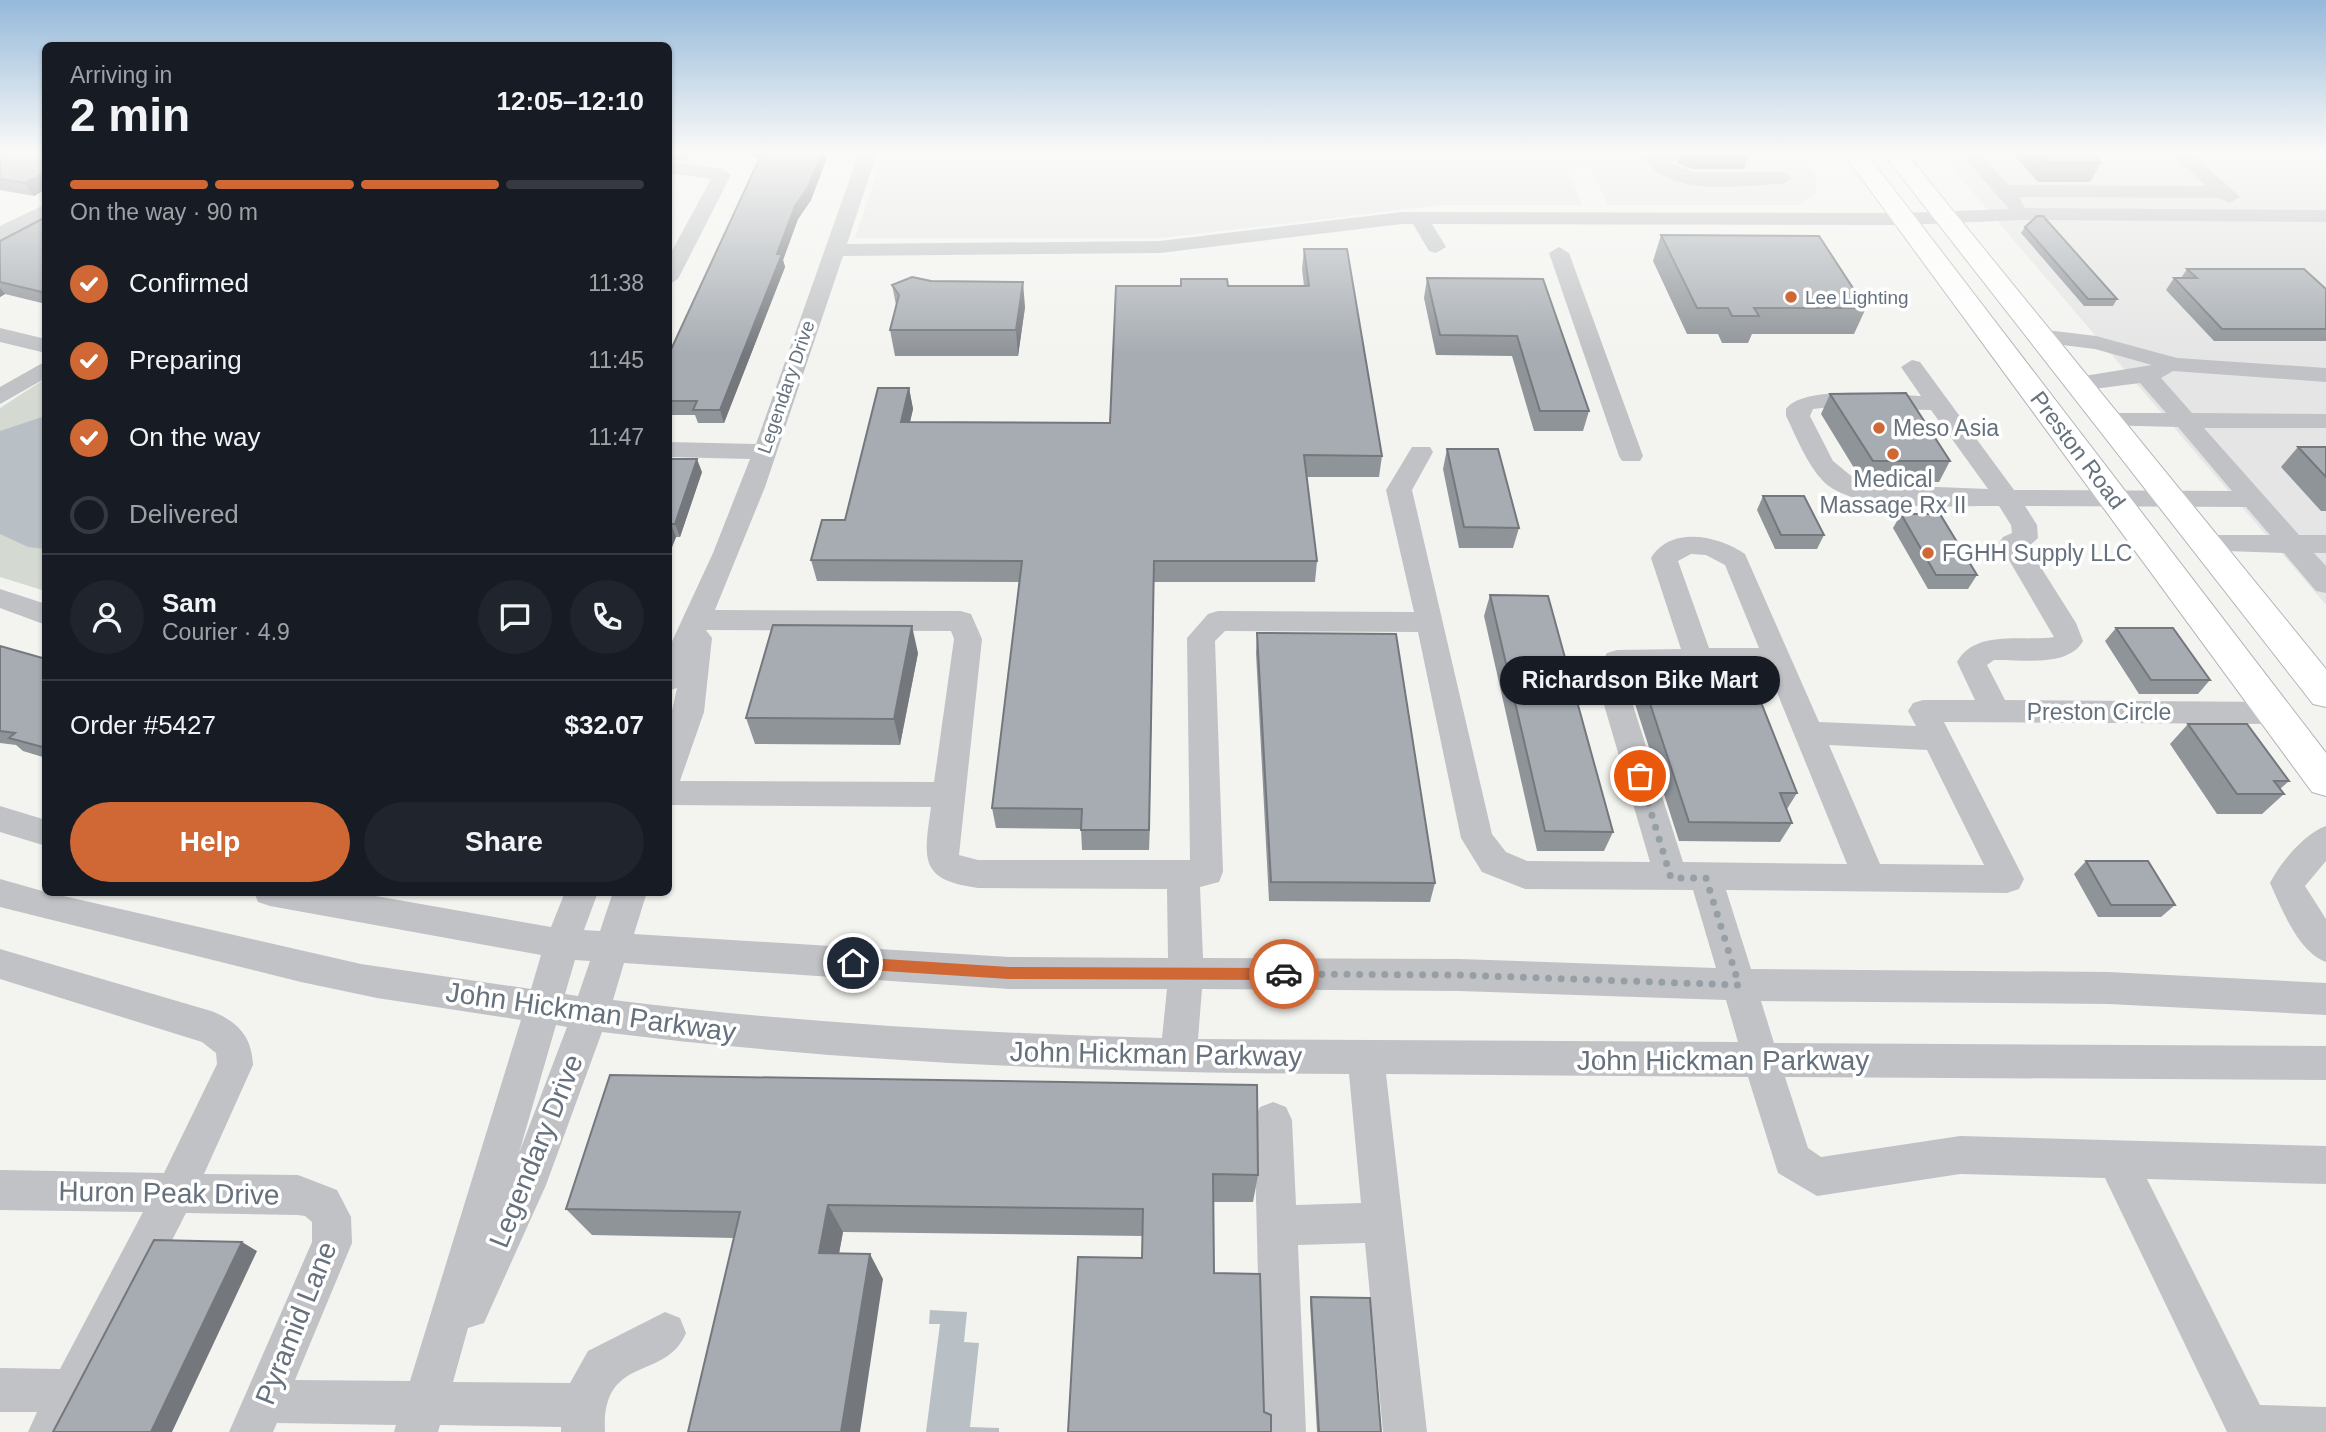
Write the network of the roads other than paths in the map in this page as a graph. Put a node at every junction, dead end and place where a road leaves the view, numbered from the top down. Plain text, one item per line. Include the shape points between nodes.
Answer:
1 (699, 220) edge
2 (845, 220) edge
3 (1403, 220) edge
4 (1420, 220) edge
5 (1905, 220) edge
6 (1949, 220) edge
7 (1436, 247) dead end
8 (834, 250) junction
9 (1559, 253) dead end
10 (672, 271) edge
11 (0, 335) edge
12 (2038, 336) junction
13 (42, 345) edge
14 (2176, 365) junction
15 (1912, 366) dead end
16 (42, 371) edge
17 (2146, 375) junction
18 (2326, 375) edge
19 (2078, 384) junction
20 (0, 397) edge
21 (1937, 403) junction
22 (2107, 420) junction
23 (2185, 420) junction
24 (2326, 421) edge
25 (672, 449) edge
26 (1421, 452) dead end
27 (764, 453) junction
28 (1631, 456) dead end
29 (2007, 498) junction
30 (2114, 498) junction
31 (2171, 498) junction
32 (2252, 499) junction
33 (2208, 544) junction
34 (2291, 544) junction
35 (2326, 544) edge
36 (2326, 584) edge
37 (0, 598) edge
38 (42, 614) edge
39 (699, 620) junction
40 (1430, 622) junction
41 (1698, 657) junction
42 (1778, 658) junction
43 (672, 672) edge
44 (2326, 694) edge
45 (1996, 712) junction
46 (2275, 713) junction
47 (1810, 733) junction
48 (1937, 739) junction
49 (672, 763) edge
50 (2326, 781) edge
51 (672, 793) edge
52 (948, 795) junction
53 (0, 819) edge
54 (42, 832) edge
55 (2326, 839) edge
56 (1183, 875) junction
57 (1671, 878) junction
58 (1706, 878) junction
59 (1870, 879) junction
60 (0, 893) edge
61 (292, 896) edge
62 (580, 896) edge
63 (629, 896) edge
64 (562, 944) junction
65 (612, 947) junction
66 (2326, 947) edge
67 (0, 964) edge
68 (1186, 974) junction
69 (1739, 985) junction
70 (2326, 999) edge
71 (542, 1008) junction
72 (590, 1015) junction
73 (1178, 1056) junction
74 (1366, 1058) junction
75 (1762, 1060) junction
76 (2326, 1063) edge
77 (1273, 1120) dead end
78 (2117, 1160) junction
79 (2326, 1165) edge
80 (0, 1190) edge
81 (175, 1193) junction
82 (331, 1213) joint
83 (1383, 1223) junction
84 (1277, 1224) junction
85 (665, 1333) dead end
86 (0, 1390) edge
87 (72, 1391) junction
88 (258, 1417) edge
89 (420, 1418) edge
90 (582, 1418) edge
91 (2326, 1429) edge
92 (2249, 1430) edge
93 (50, 1432) edge
94 (1284, 1432) edge
95 (1405, 1432) edge

1 - 10 street
2 - 8 street, Legendary Drive
3 - 8 street via 1160,247
4 - 7 street
5 - 30 main road, Preston Road
6 - 12 main road, Preston Road
8 - 27 street, Legendary Drive
9 - 28 street
11 - 13 street
12 - 14 street via 2096,343
12 - 19 main road, Preston Road
14 - 17 street
14 - 18 street
15 - 21 street
16 - 20 street
17 - 19 street
17 - 23 street
19 - 22 main road, Preston Road
21 - 29 street
21 - 29 street via 1822,401 1806,403 1798,409 1798,416 1825,468 1848,490 1867,495
22 - 23 street
22 - 31 main road, Preston Road
23 - 24 street
23 - 32 street
25 - 27 street
26 - 40 street via 1399,490
27 - 39 street, Legendary Drive
29 - 30 street
29 - 45 street via 2024,525 2025,538 2012,543 2069,641 2059,648 1988,650 1971,662
30 - 31 street
30 - 46 main road, Preston Road
31 - 32 street
31 - 33 main road, Preston Road
32 - 34 street
33 - 34 street
33 - 44 main road, Preston Road
34 - 35 street
34 - 36 street
37 - 38 street
39 - 43 street, Legendary Drive
39 - 49 street, Legendary Drive via 689,712
39 - 52 street via 961,621 968,639
40 - 56 street via 1218,621 1201,638 1208,867 1202,875
40 - 57 street via 1483,850 1509,870 1525,875
41 - 42 street
41 - 42 street via 1664,558 1679,545 1723,550 1736,560
41 - 57 street via 1617,660 1609,674
42 - 47 street
45 - 46 street, Preston Circle
45 - 48 street, Preston Circle via 1923,711
46 - 50 main road, Preston Road
47 - 48 street
47 - 59 street
48 - 59 street via 2007,879
51 - 52 street
52 - 56 street via 943,862 956,871
53 - 54 street
55 - 66 street via 2287,883
56 - 68 street
57 - 58 street
58 - 59 street
58 - 69 street
60 - 71 street, John Hickman Parkway via 346,977
61 - 64 street
62 - 64 street, Legendary Drive
63 - 65 street, Legendary Drive
64 - 65 street
64 - 71 street, Legendary Drive
65 - 68 street via 1009,973
65 - 72 street, Legendary Drive
67 - 81 street via 211,1028 227,1037 235,1052 234,1065
68 - 69 street via 1459,975
68 - 73 street
69 - 70 street via 2108,988
69 - 75 street
71 - 72 street, John Hickman Parkway
71 - 89 street, Legendary Drive
72 - 73 street, John Hickman Parkway via 751,1034 1015,1052
72 - 89 street, Legendary Drive via 526,1185
73 - 74 street, John Hickman Parkway
74 - 75 street, John Hickman Parkway
74 - 83 street
75 - 76 street, John Hickman Parkway
75 - 78 street via 1792,1160 1817,1177 1960,1156
77 - 84 street
78 - 79 street
78 - 92 street
80 - 81 street, Huron Peak Drive
81 - 82 street, Huron Peak Drive via 306,1195 320,1200
81 - 87 street
82 - 88 street, Pyramid Lane via 332,1243
83 - 84 street
83 - 95 street
84 - 94 street
85 - 90 street via 603,1366
86 - 87 street
87 - 93 street
88 - 89 street
89 - 90 street
91 - 92 street

